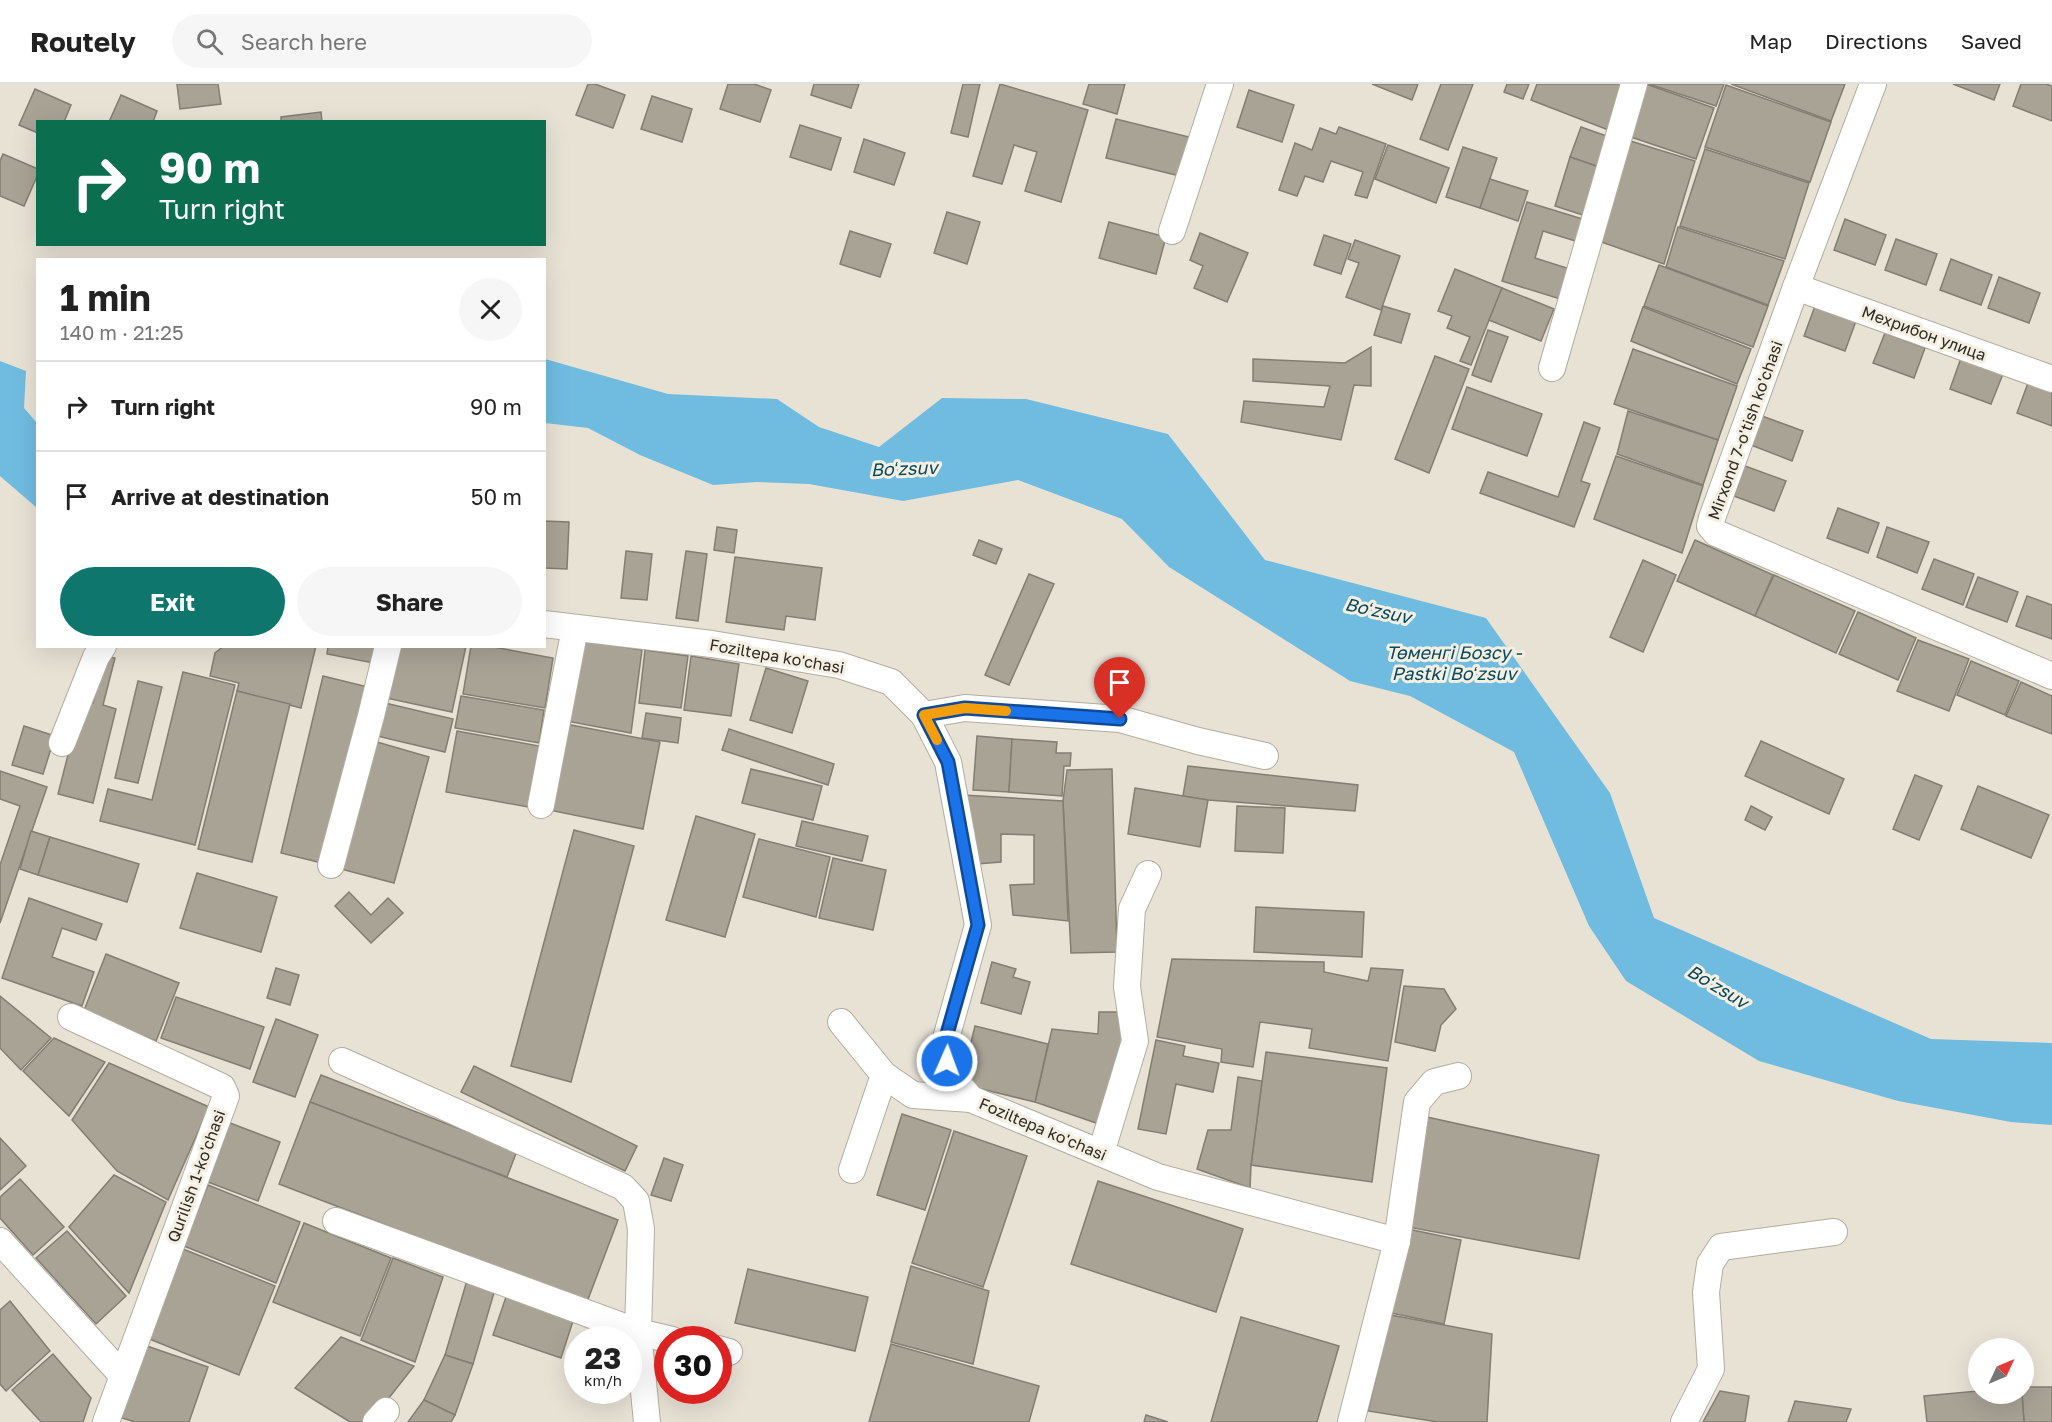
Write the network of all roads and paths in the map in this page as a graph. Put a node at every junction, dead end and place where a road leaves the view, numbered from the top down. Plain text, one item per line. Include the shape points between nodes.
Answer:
1 (1220, 84) edge
2 (1634, 84) edge
3 (1873, 84) edge
4 (1172, 231) dead end
5 (1796, 287) junction
6 (1552, 368) dead end
7 (2052, 379) edge
8 (546, 624) edge
9 (575, 628) junction
10 (102, 648) edge
11 (388, 648) edge
12 (2052, 676) edge
13 (924, 715) junction
14 (62, 743) dead end
15 (1265, 756) dead end
16 (541, 805) dead end
17 (331, 865) dead end
18 (1148, 874) dead end
19 (71, 1017) dead end
20 (841, 1022) dead end
21 (342, 1061) dead end
22 (884, 1075) junction
23 (1458, 1076) dead end
24 (971, 1099) junction
25 (1101, 1153) junction
26 (852, 1170) dead end
27 (336, 1221) dead end
28 (1834, 1232) dead end
29 (0, 1241) edge
30 (1397, 1241) junction
31 (622, 1326) edge
32 (638, 1326) edge
33 (642, 1372) edge
34 (123, 1376) junction
35 (106, 1422) edge
36 (647, 1422) edge
37 (1351, 1422) edge
38 (1684, 1422) edge

1 - 4 street
2 - 6 street
3 - 5 street, Mirxond 7-o'tish ko'chasi
5 - 7 street, Мехрибон улица
5 - 12 street, Mirxond 7-o'tish ko'chasi via 1710,526 1716,533
8 - 9 street, Foziltepa ko'chasi
9 - 13 street, Foziltepa ko'chasi via 712,644 839,665 891,682
9 - 16 street
10 - 14 street
11 - 17 street
13 - 15 street via 965,708 1120,719
13 - 24 street, Foziltepa ko'chasi via 948,762 978,925 943,1048 950,1074
18 - 25 street via 1132,909 1127,987 1135,1041
19 - 34 street, Qurilish 1-ko'chasi via 222,1087 226,1096
20 - 22 street
21 - 32 street via 623,1187 636,1201 641,1229
22 - 24 street via 914,1095
22 - 26 street
23 - 30 street via 1434,1082 1417,1102
24 - 25 street, Foziltepa ko'chasi
25 - 30 street, Foziltepa ko'chasi via 1158,1177
27 - 31 street
28 - 38 street via 1721,1247 1710,1264 1706,1292 1711,1369
29 - 34 street
30 - 37 street
33 - 36 street
34 - 35 street, Qurilish 1-ko'chasi

